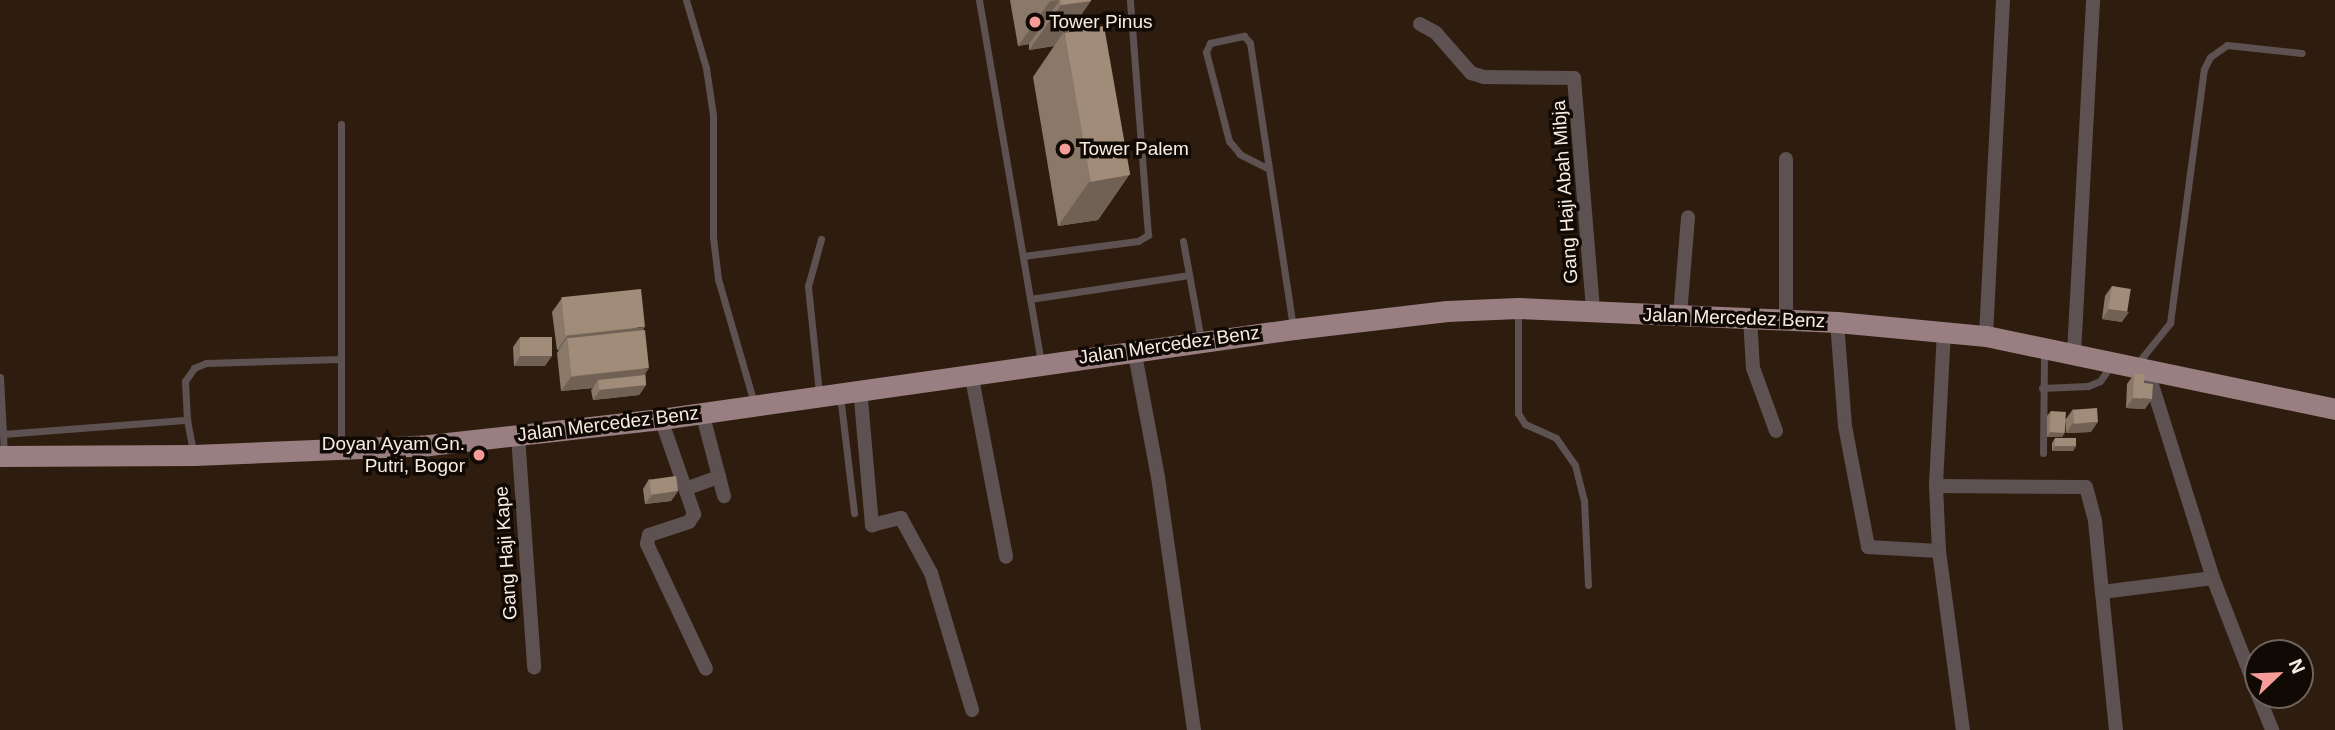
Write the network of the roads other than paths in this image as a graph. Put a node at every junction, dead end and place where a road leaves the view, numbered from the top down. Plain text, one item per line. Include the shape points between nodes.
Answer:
1 (686, 0) edge
2 (979, 0) edge
3 (1130, 0) edge
4 (2003, 0) edge
5 (2092, 0) edge
6 (1420, 24) dead end
7 (2302, 53) dead end
8 (341, 124) dead end
9 (1786, 159) dead end
10 (1269, 169) junction
11 (1688, 217) dead end
12 (821, 239) dead end
13 (1183, 241) dead end
14 (1023, 256) junction
15 (1189, 275) junction
16 (1030, 299) junction
17 (1518, 309) junction
18 (1593, 311) junction
19 (1680, 315) junction
20 (1750, 318) junction
21 (1786, 320) junction
22 (1837, 322) junction
23 (1294, 329) junction
24 (1944, 331) junction
25 (1986, 336) junction
26 (1201, 341) junction
27 (2044, 347) junction
28 (1134, 349) junction
29 (2074, 354) junction
30 (341, 359) junction
31 (2112, 361) junction
32 (1041, 363) junction
33 (2141, 368) junction
34 (971, 373) junction
35 (0, 377) edge
36 (2042, 388) junction
37 (839, 391) junction
38 (755, 404) junction
39 (2335, 409) edge
40 (702, 412) junction
41 (661, 419) junction
42 (187, 420) junction
43 (1776, 431) dead end
44 (3, 434) junction
45 (518, 436) junction
46 (341, 451) junction
47 (2043, 453) dead end
48 (194, 455) junction
49 (2, 456) edge
50 (719, 477) junction
51 (1936, 486) junction
52 (688, 488) junction
53 (724, 496) dead end
54 (854, 513) dead end
55 (1939, 551) junction
56 (1006, 557) dead end
57 (2213, 578) junction
58 (1588, 585) dead end
59 (2102, 592) junction
60 (2244, 658) edge
61 (534, 667) dead end
62 (706, 669) dead end
63 (2264, 709) edge
64 (972, 710) dead end
65 (1194, 730) edge
66 (1963, 730) edge
67 (2116, 730) edge
68 (2272, 730) edge

1 - 38 lane via 701,46 713,115 713,237 720,289
2 - 14 lane
3 - 14 lane via 1148,234 1138,241
4 - 25 street
5 - 29 street
6 - 18 street, Gang Haji Abah Mibja via 1436,33 1471,72 1484,77 1574,78
7 - 33 lane via 2227,45 2210,57 2204,69 2170,323
8 - 30 lane
9 - 21 street
10 - 10 lane via 1240,154 1230,141 1206,52 1210,43 1244,36 1250,43
10 - 23 lane
11 - 19 street
12 - 37 lane via 808,286
13 - 15 lane
14 - 16 lane
15 - 16 lane
15 - 26 lane
16 - 32 lane
17 - 18 main road, Jalan Mercedez Benz
17 - 23 main road, Jalan Mercedez Benz via 1447,311
17 - 58 lane via 1518,413 1525,424 1556,438 1575,465 1584,500
18 - 19 main road, Jalan Mercedez Benz
19 - 20 main road, Jalan Mercedez Benz
20 - 21 main road, Jalan Mercedez Benz
20 - 43 street via 1753,368
21 - 22 main road, Jalan Mercedez Benz
22 - 24 main road, Jalan Mercedez Benz
22 - 55 street via 1845,426 1868,547
23 - 26 main road, Jalan Mercedez Benz
24 - 25 main road, Jalan Mercedez Benz
24 - 51 street
25 - 27 main road, Jalan Mercedez Benz
26 - 28 main road, Jalan Mercedez Benz
27 - 29 main road, Jalan Mercedez Benz
27 - 36 lane
28 - 32 main road, Jalan Mercedez Benz
28 - 65 street via 1158,477
29 - 31 main road, Jalan Mercedez Benz
30 - 42 lane via 200,365 186,382
30 - 46 lane
31 - 33 main road, Jalan Mercedez Benz
31 - 36 lane via 2100,381 2088,386
32 - 34 main road, Jalan Mercedez Benz
33 - 39 main road, Jalan Mercedez Benz
33 - 57 street
34 - 37 main road, Jalan Mercedez Benz
34 - 56 street
35 - 44 lane
36 - 47 lane
37 - 38 main road, Jalan Mercedez Benz
37 - 54 lane
37 - 64 street via 872,525 901,518 931,573
38 - 40 main road, Jalan Mercedez Benz
40 - 41 main road, Jalan Mercedez Benz
40 - 50 street
41 - 45 main road, Jalan Mercedez Benz
41 - 52 street
42 - 44 lane
42 - 48 lane
44 - 49 lane
45 - 46 main road, Jalan Mercedez Benz
45 - 61 street, Gang Haji Kape
46 - 48 main road, Jalan Mercedez Benz
48 - 49 main road, Jalan Mercedez Benz
50 - 52 street
50 - 53 street
51 - 55 street
51 - 59 street via 2086,487 2095,521
52 - 62 street via 692,519 646,539
55 - 66 street
57 - 59 street
57 - 60 street
59 - 67 street
63 - 68 street

